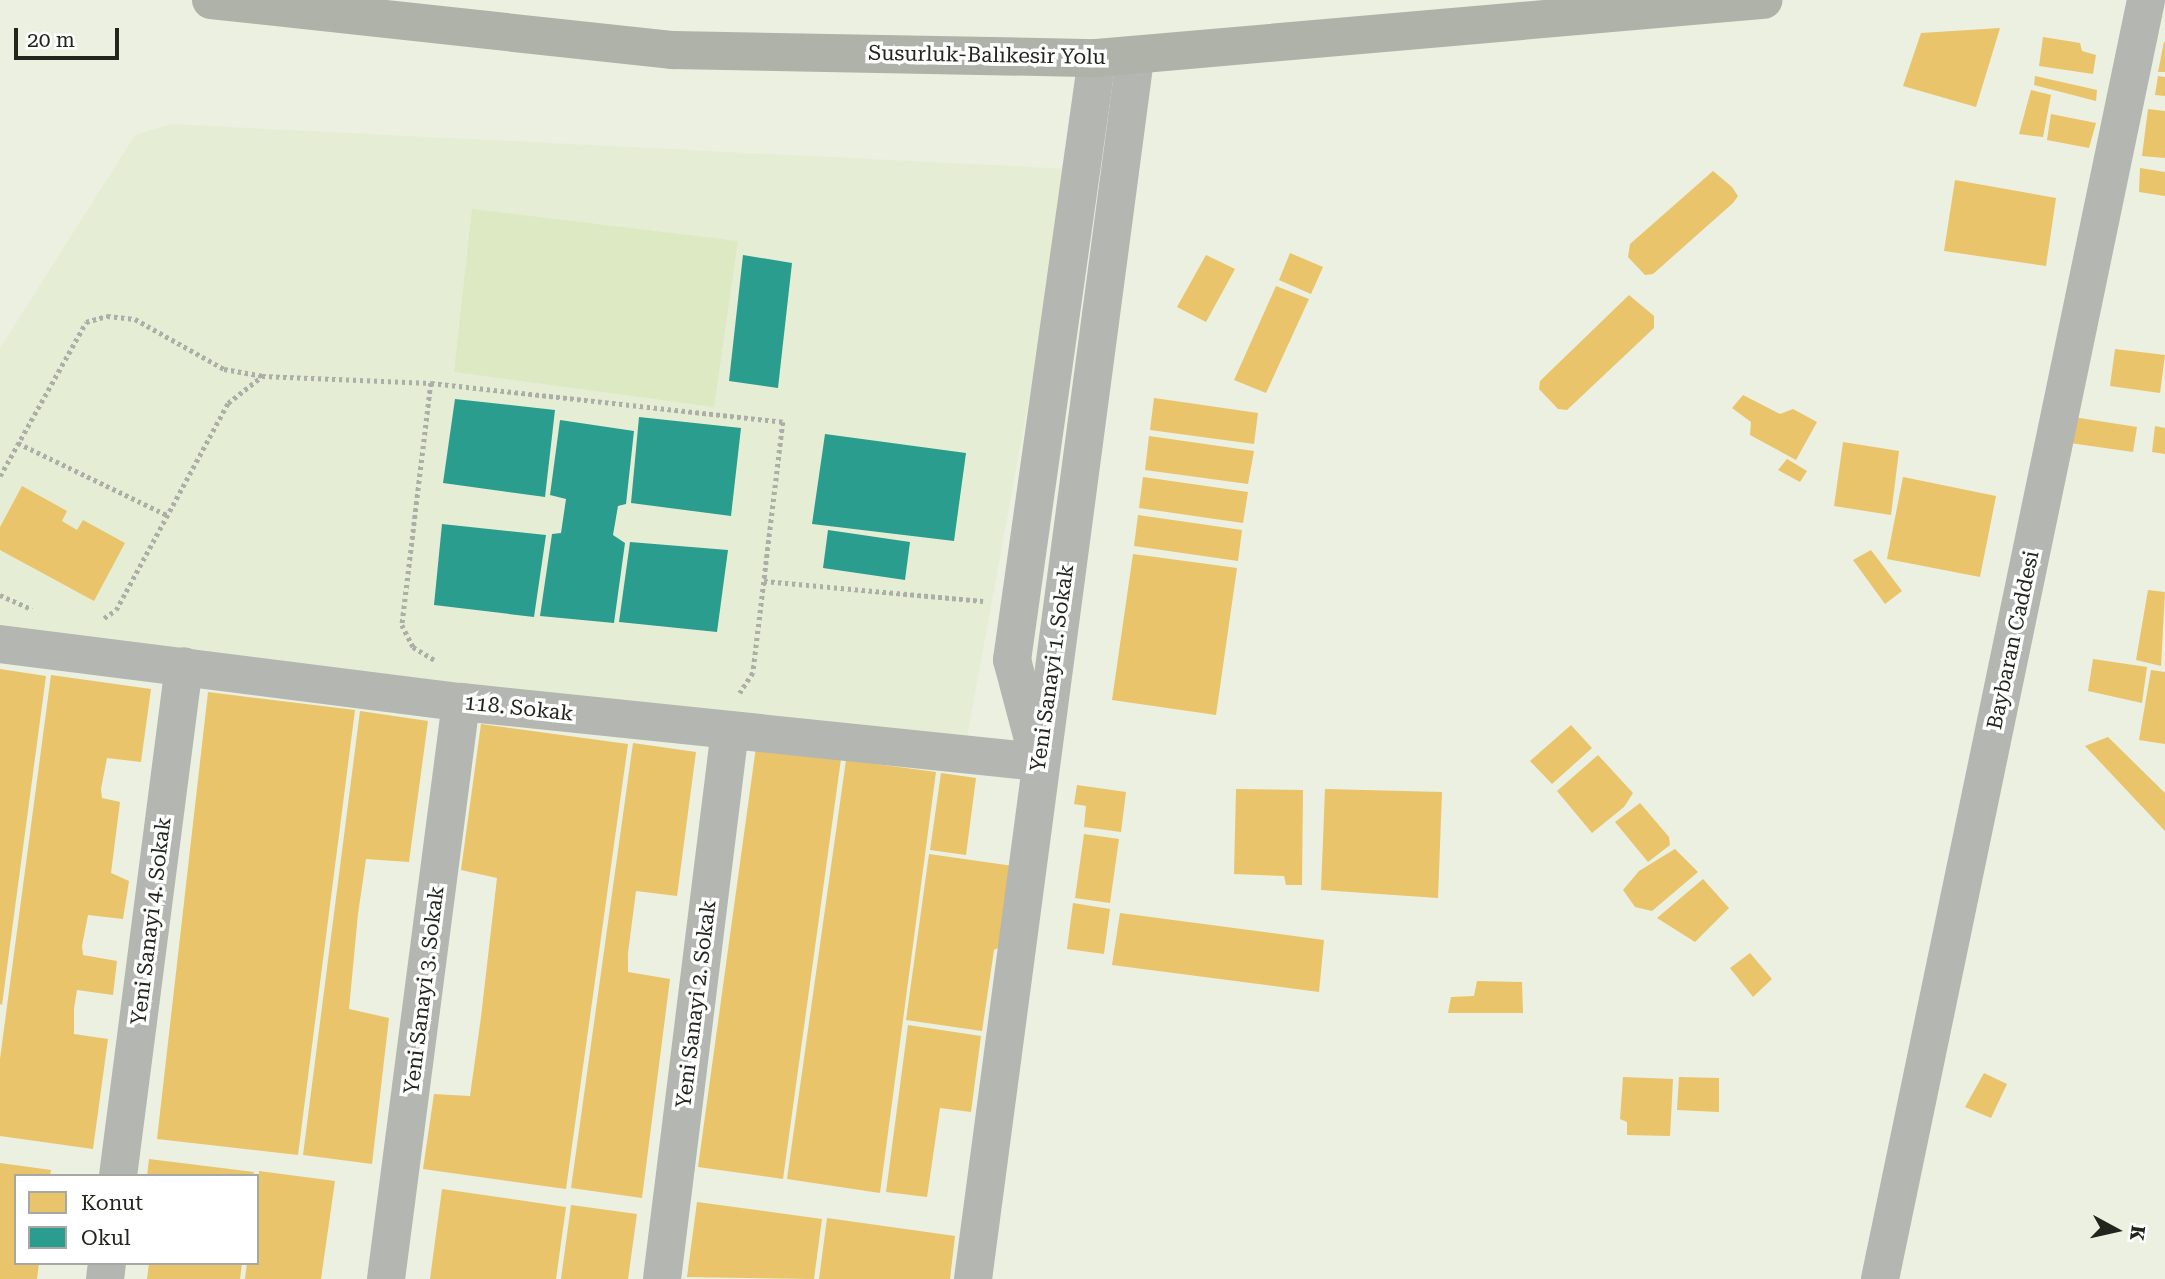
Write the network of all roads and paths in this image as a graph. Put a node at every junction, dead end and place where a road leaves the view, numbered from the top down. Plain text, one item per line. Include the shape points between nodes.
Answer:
1 (211, 0) edge
2 (1763, 0) edge
3 (2146, 0) edge
4 (1097, 58) junction
5 (1135, 58) junction
6 (262, 376) junction
7 (431, 383) junction
8 (18, 443) junction
9 (0, 476) edge
10 (167, 515) junction
11 (764, 581) junction
12 (0, 595) edge
13 (1020, 604) junction
14 (44, 615) dead end
15 (99, 622) dead end
16 (0, 644) edge
17 (450, 662) dead end
18 (184, 666) junction
19 (728, 692) dead end
20 (461, 702) junction
21 (730, 730) junction
22 (1039, 762) junction
23 (118, 1174) edge
24 (386, 1279) edge
25 (662, 1279) edge
26 (973, 1279) edge
27 (1880, 1279) edge

1 - 4 highway, Susurluk-Balıkesir Yolu via 673,50
2 - 5 highway, Susurluk-Balıkesir Yolu
3 - 27 street, Baybaran Caddesi
4 - 5 highway, Susurluk-Balıkesir Yolu
4 - 13 street
5 - 22 street, Yeni Sanayi 1. Sokak
6 - 7 path
6 - 8 path via 224,369 135,319 107,316 86,322
6 - 10 path via 228,403
7 - 11 path via 782,422
7 - 17 path via 402,625 413,647 436,661
8 - 9 path
8 - 10 path
10 - 15 path via 116,610
11 - 13 path
11 - 19 path via 753,673 742,694
12 - 14 path
13 - 22 street via 1012,660
16 - 18 street, 118. Sokak
18 - 20 street, 118. Sokak
18 - 23 street, Yeni Sanayi 4. Sokak
20 - 21 street, 118. Sokak
20 - 24 street, Yeni Sanayi 3. Sokak
21 - 22 street, 118. Sokak
21 - 25 street, Yeni Sanayi 2. Sokak
22 - 26 street, Yeni Sanayi 1. Sokak

